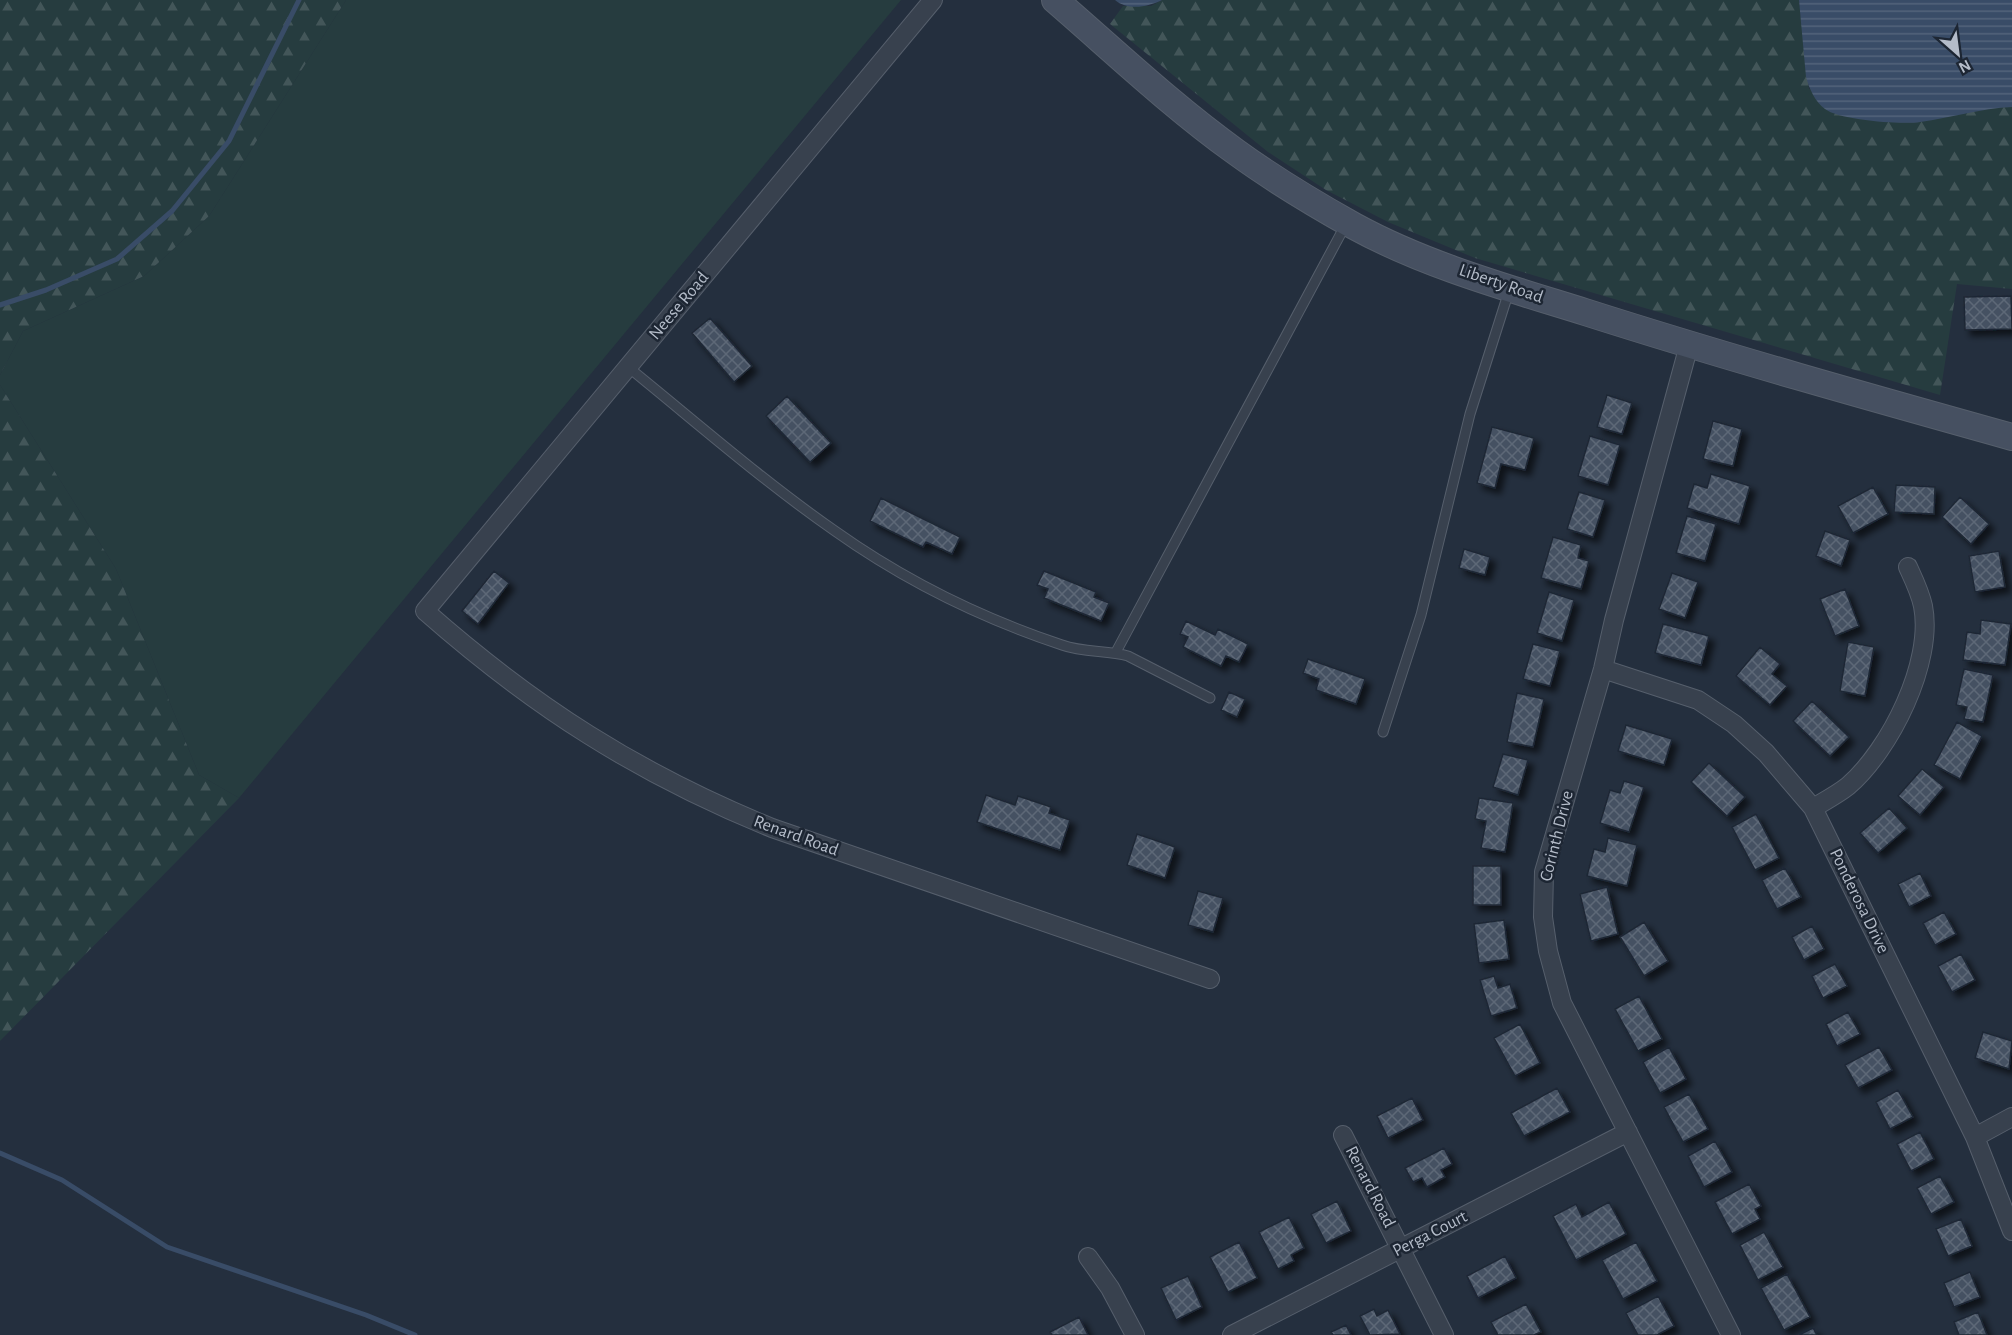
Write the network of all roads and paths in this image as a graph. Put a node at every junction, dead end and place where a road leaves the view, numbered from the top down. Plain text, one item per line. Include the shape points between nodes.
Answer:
1 (933, 0) edge
2 (1055, 0) edge
3 (1347, 222) junction
4 (1510, 288) junction
5 (1689, 345) junction
6 (628, 368) junction
7 (2012, 437) edge
8 (1908, 567) dead end
9 (424, 611) joint
10 (1116, 652) junction
11 (1603, 669) junction
12 (1210, 698) dead end
13 (1383, 732) dead end
14 (1813, 808) junction
15 (1210, 979) dead end
16 (2012, 1117) edge
17 (1628, 1132) junction
18 (1343, 1136) dead end
19 (1975, 1137) junction
20 (2012, 1231) edge
21 (1401, 1248) junction
22 (1088, 1257) dead end
23 (1135, 1335) edge
24 (1232, 1335) edge
25 (1444, 1335) edge
26 (1731, 1335) edge

1 - 6 street, Neese Road
2 - 3 street, Liberty Road via 1235,152
3 - 4 street, Liberty Road via 1419,255
3 - 10 lane
4 - 5 street, Liberty Road
4 - 13 lane via 1470,414 1421,615
5 - 7 street, Liberty Road
5 - 11 street, Corinth Drive
6 - 9 street, Neese Road
6 - 10 lane via 835,531 924,587 1064,646 1098,654
8 - 14 street via 1924,608 1920,658 1910,693 1877,755 1848,786
9 - 15 street, Renard Road via 553,714 642,769 719,807
10 - 12 lane
11 - 14 street, Ponderosa Drive via 1698,700 1734,724 1766,753
11 - 17 street, Corinth Drive via 1544,872 1543,917 1562,1003
14 - 19 street, Ponderosa Drive
16 - 19 street
17 - 21 street, Perga Court
17 - 26 street, Corinth Drive
18 - 21 street, Renard Road
19 - 20 street, Ponderosa Drive
21 - 24 street, Perga Court
21 - 25 street, Renard Road
22 - 23 street

